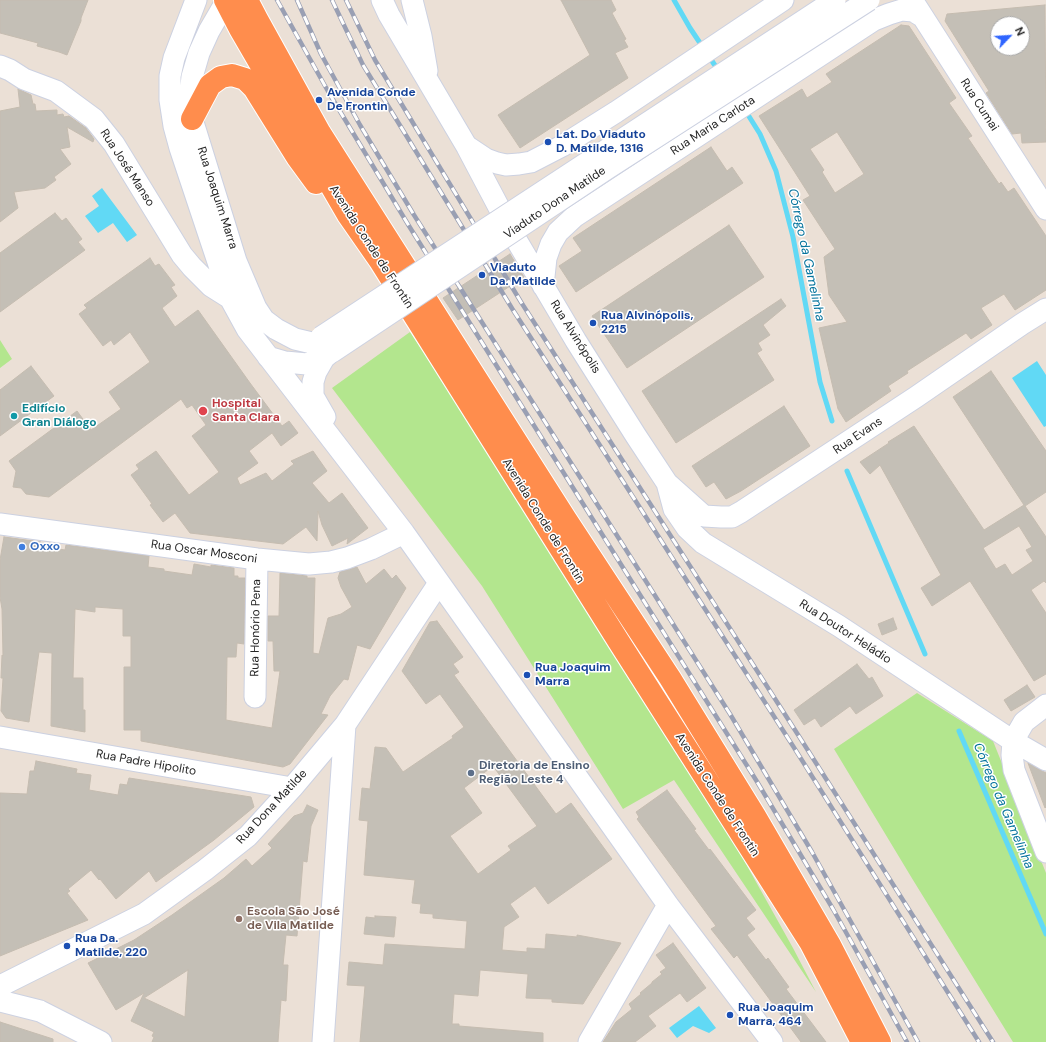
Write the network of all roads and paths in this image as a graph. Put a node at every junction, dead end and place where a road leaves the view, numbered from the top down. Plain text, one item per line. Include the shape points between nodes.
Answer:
1 (196, 0) edge
2 (247, 0) edge
3 (382, 0) edge
4 (412, 0) edge
5 (783, 0) edge
6 (834, 0) edge
7 (869, 0) edge
8 (226, 1) edge
9 (917, 9) edge
10 (0, 66) edge
11 (0, 78) edge
12 (24, 79) junction
13 (429, 83) junction
14 (192, 120) junction
15 (595, 126) junction
16 (467, 146) junction
17 (630, 180) junction
18 (1046, 209) edge
19 (348, 215) junction
20 (543, 286) junction
21 (230, 298) junction
22 (1046, 309) edge
23 (322, 348) junction
24 (268, 357) junction
25 (298, 364) junction
26 (294, 391) junction
27 (327, 434) junction
28 (667, 483) junction
29 (0, 524) edge
30 (404, 533) junction
31 (257, 559) junction
32 (439, 583) junction
33 (255, 697) dead end
34 (1046, 705) edge
35 (345, 725) junction
36 (0, 737) edge
37 (1013, 742) junction
38 (1046, 760) edge
39 (292, 788) junction
40 (1046, 852) edge
41 (668, 905) junction
42 (0, 986) edge
43 (0, 1001) edge
44 (101, 1042) edge
45 (323, 1042) edge
46 (589, 1042) edge
47 (772, 1042) edge
48 (862, 1042) edge
49 (880, 1042) edge

1 - 21 street, Rua Joaquim Marra via 174,58 170,76 170,100 180,148
2 - 49 highway, Avenida Conde de Frontin via 320,133 670,678 751,809 830,945
3 - 13 street, Rua Alvinópolis
4 - 13 street, Rua Alvinópolis
5 - 15 street
6 - 23 street, Viaduto Dona Matilde, bridge
7 - 23 street, Viaduto Dona Matilde, bridge
8 - 14 street, Rua Joaquim Marra via 199,53 192,77
8 - 19 highway, Avenida Conde de Frontin
9 - 17 street, Rua Maria Carlota via 902,10 874,20
9 - 18 street, Rua Cumai
10 - 12 street, Rua José Manso
11 - 12 street
12 - 21 street, Rua José Manso via 56,91 94,119 114,144 182,255 211,286
13 - 16 street, Rua Alvinópolis
14 - 19 highway via 210,85 232,75 244,79 254,88 304,168
14 - 23 street, Rua Joaquim Marra via 236,261 256,308 264,320 276,329
15 - 16 street via 531,162 520,164 497,163
15 - 17 street via 595,143 602,160 614,172
16 - 20 street, Rua Alvinópolis
17 - 20 street, Rua Maria Carlota via 574,217 558,232 546,258
19 - 48 highway, Avenida Conde de Frontin via 380,261 805,935
20 - 28 street, Rua Alvinópolis
21 - 24 street, Rua Joaquim Marra via 246,329
22 - 28 street, Rua Evans via 732,517 704,516
23 - 25 street via 307,364
23 - 27 street, Rua Joaquim Marra via 313,382 313,396 326,419
24 - 25 street
24 - 26 street, Rua Joaquim Marra
25 - 26 street
26 - 27 street, Rua Joaquim Marra
27 - 30 street, Rua Joaquim Marra
28 - 37 street, Rua Doutor Heládio via 674,509 687,528 703,542 838,626
29 - 31 street, Rua Oscar Mosconi
30 - 31 street, Rua Oscar Mosconi via 371,549 331,562 309,564
30 - 32 street, Rua Joaquim Marra
31 - 33 street, Rua Honório Pena
32 - 35 street, Rua Dona Matilde
32 - 41 street, Rua Joaquim Marra
34 - 37 street via 1024,722
35 - 39 street, Rua Dona Matilde
35 - 45 street
36 - 39 street, Rua Padre Hipolito
37 - 38 street, Rua Doutor Heládio
37 - 40 street via 1014,770
39 - 42 street, Rua Dona Matilde via 248,836 153,908
41 - 46 street
41 - 47 street, Rua Joaquim Marra
43 - 44 street via 40,1011

